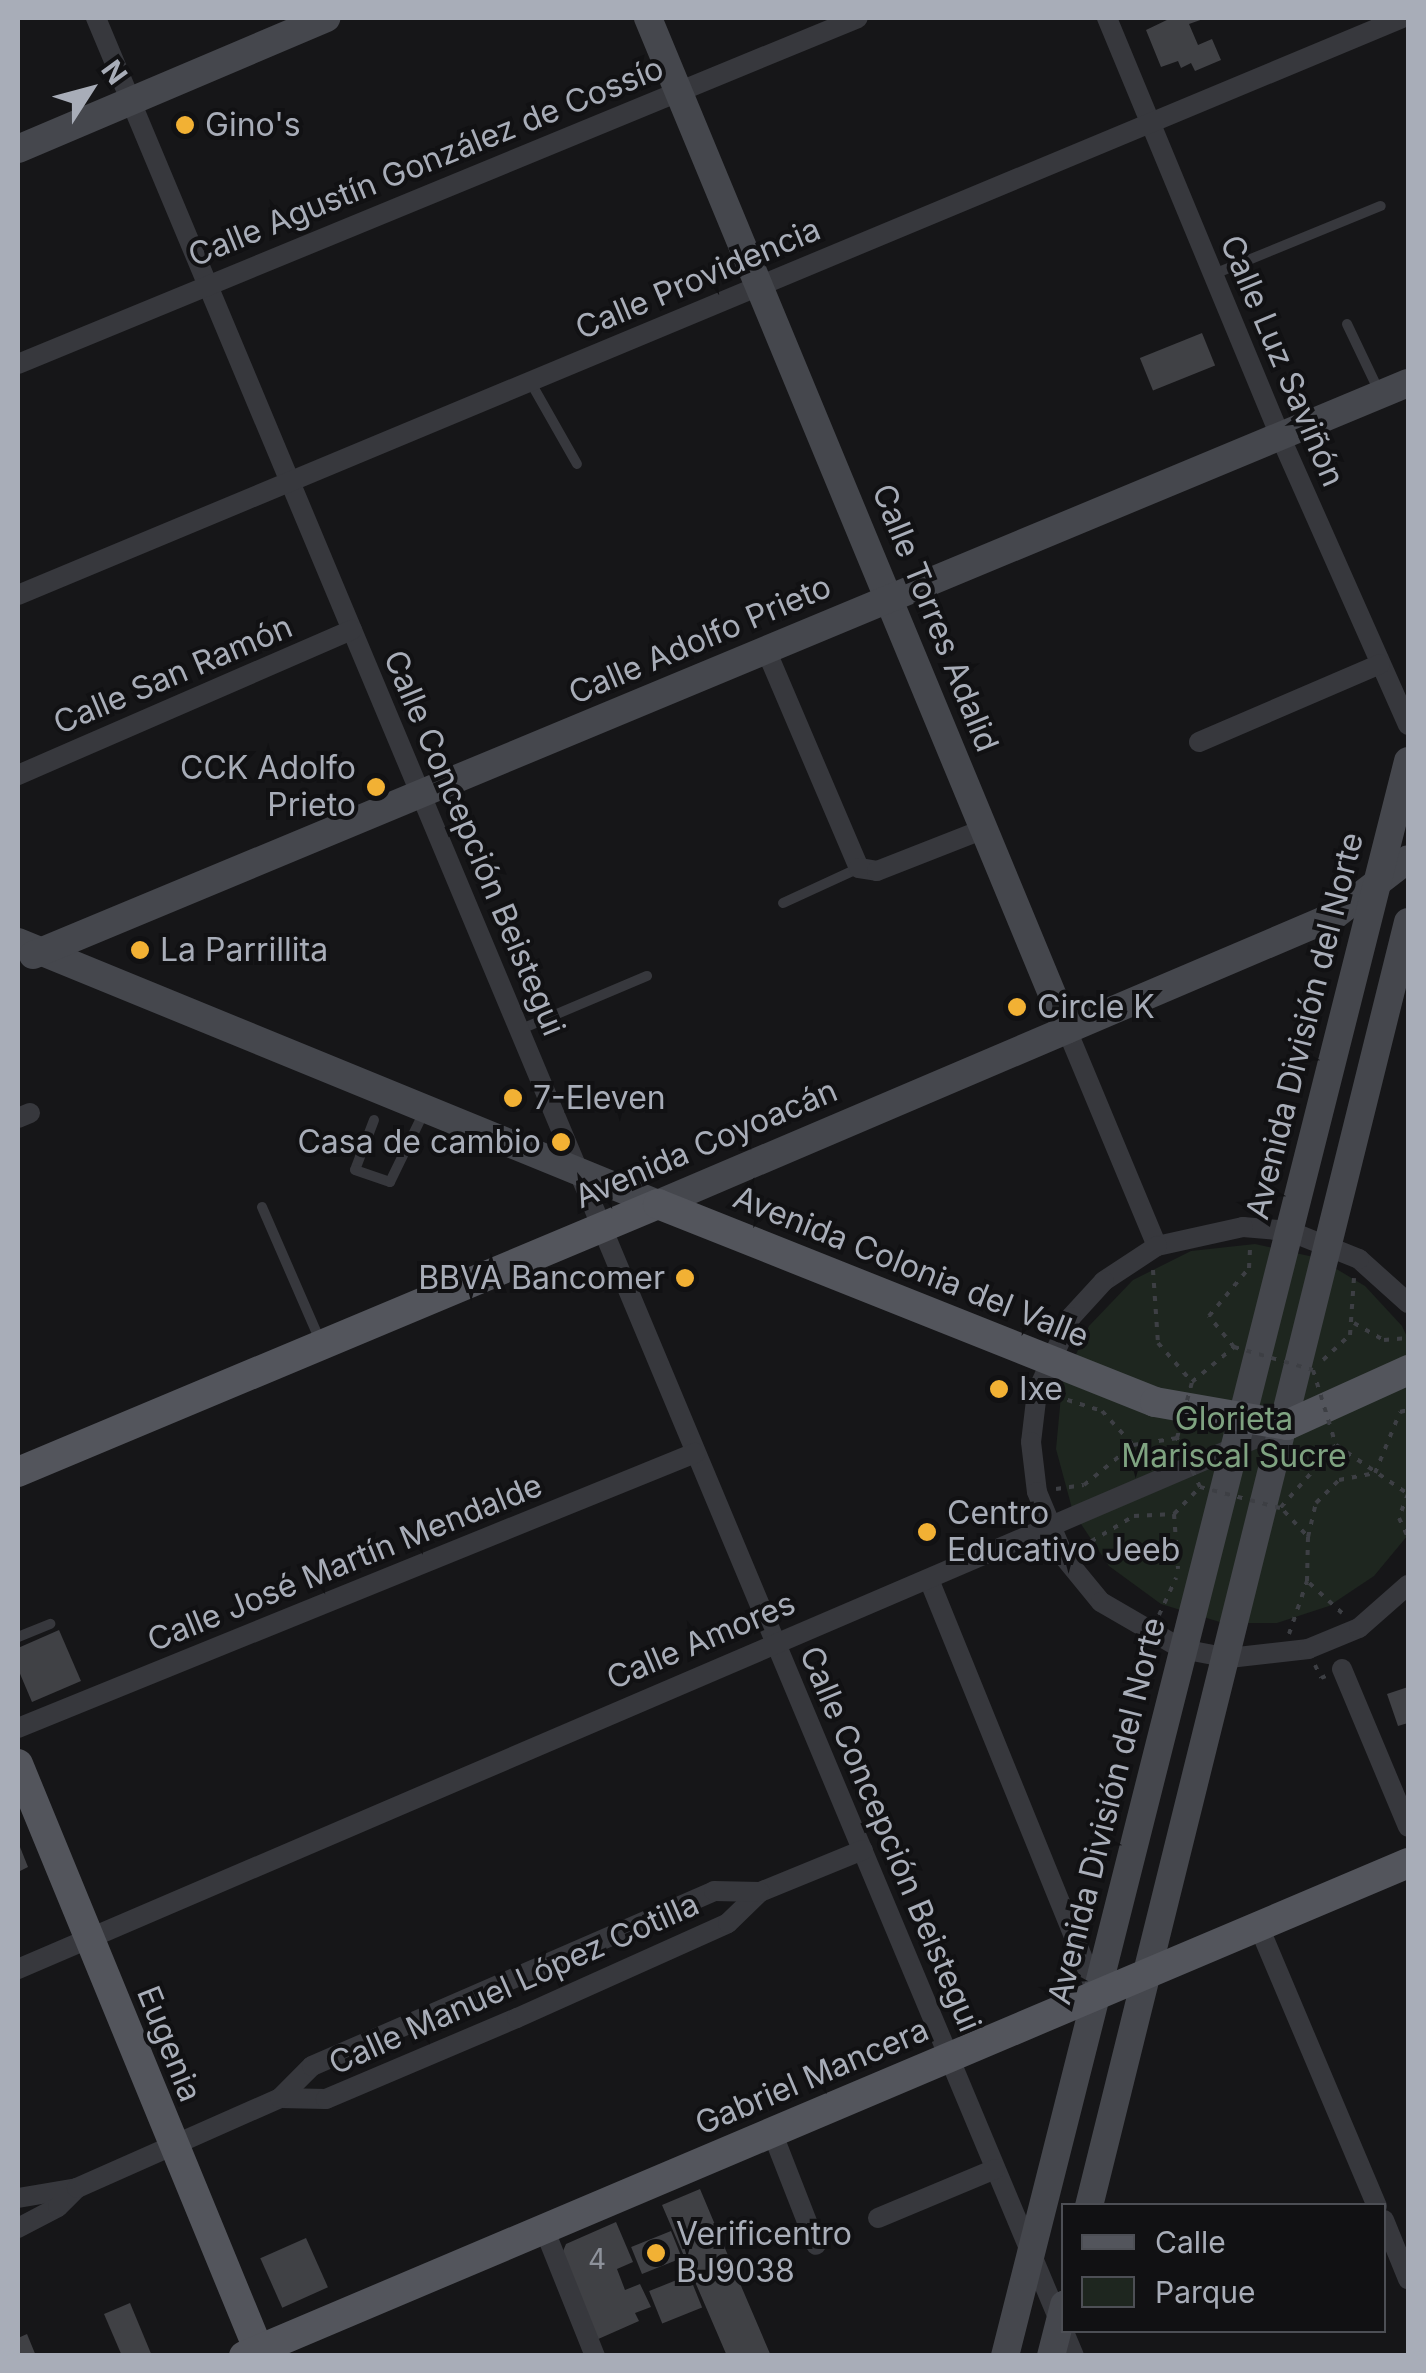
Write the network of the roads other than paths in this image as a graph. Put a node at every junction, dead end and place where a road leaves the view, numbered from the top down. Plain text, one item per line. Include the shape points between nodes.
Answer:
1 (96, 18) edge
2 (326, 18) edge
3 (648, 18) edge
4 (858, 18) edge
5 (1107, 18) edge
6 (1402, 18) edge
7 (679, 92) junction
8 (131, 101) junction
9 (1152, 124) junction
10 (18, 148) edge
11 (1381, 206) dead end
12 (1213, 275) junction
13 (207, 283) junction
14 (759, 285) junction
15 (1347, 324) dead end
16 (18, 364) edge
17 (531, 382) junction
18 (1408, 383) edge
19 (1380, 394) junction
20 (1280, 436) junction
21 (577, 464) dead end
22 (292, 485) junction
23 (18, 596) edge
24 (889, 599) junction
25 (352, 630) junction
26 (766, 650) junction
27 (1380, 664) junction
28 (1408, 725) edge
29 (1199, 742) dead end
30 (1408, 760) edge
31 (18, 776) edge
32 (420, 794) junction
33 (984, 829) junction
34 (1408, 859) edge
35 (859, 868) junction
36 (1373, 892) junction
37 (782, 902) dead end
38 (1407, 932) edge
39 (26, 952) edge
40 (647, 976) dead end
41 (1399, 1000) edge
42 (520, 1030) junction
43 (1067, 1030) junction
44 (424, 1111) junction
45 (374, 1120) dead end
46 (579, 1172) junction
47 (658, 1204) junction
48 (262, 1207) dead end
49 (601, 1226) junction
50 (1289, 1232) junction
51 (1330, 1245) junction
52 (1150, 1249) junction
53 (1408, 1303) edge
54 (321, 1344) junction
55 (1047, 1359) junction
56 (1408, 1370) edge
57 (1287, 1425) junction
58 (1240, 1433) junction
59 (695, 1452) junction
60 (18, 1472) edge
61 (1050, 1530) junction
62 (930, 1582) junction
63 (1408, 1584) edge
64 (50, 1624) dead end
65 (18, 1637) edge
66 (777, 1647) junction
67 (1182, 1648) junction
68 (1229, 1658) junction
69 (1342, 1669) dead end
70 (18, 1728) edge
71 (18, 1764) edge
72 (1408, 1827) edge
73 (863, 1850) junction
74 (1408, 1864) edge
75 (760, 1892) junction
76 (1259, 1927) junction
77 (89, 1938) junction
78 (18, 1969) edge
79 (1150, 1974) junction
80 (503, 1982) junction
81 (1098, 1996) junction
82 (517, 2018) junction
83 (948, 2056) junction
84 (280, 2098) junction
85 (772, 2132) junction
86 (172, 2146) junction
87 (995, 2169) junction
88 (77, 2188) junction
89 (18, 2198) edge
90 (1091, 2203) edge
91 (1377, 2203) edge
92 (878, 2218) dead end
93 (1386, 2225) edge
94 (18, 2228) edge
95 (545, 2231) junction
96 (816, 2245) dead end
97 (1030, 2254) junction
98 (1408, 2279) edge
99 (1061, 2313) edge
100 (255, 2353) edge
101 (595, 2356) edge
102 (1005, 2356) edge
103 (1051, 2356) edge

1 - 8 street, Calle Concepción Beistegui
2 - 8 street
3 - 7 street, Calle Torres Adalid
4 - 7 street, Calle Agustín González de Cossío
5 - 9 street, Calle Luz Saviñón
6 - 9 street, Calle Providencia
7 - 13 street, Calle Agustín González de Cossío
7 - 14 street, Calle Torres Adalid
8 - 10 street
8 - 13 street, Calle Concepción Beistegui
9 - 12 street, Calle Luz Saviñón
9 - 14 street, Calle Providencia
11 - 12 lane
12 - 20 street, Calle Luz Saviñón
13 - 16 street, Calle Agustín González de Cossío
13 - 22 street, Calle Concepción Beistegui
14 - 17 street, Calle Providencia
14 - 24 street, Calle Torres Adalid
15 - 19 lane
17 - 21 lane
17 - 22 street, Calle Providencia
18 - 19 street, Calle Adolfo Prieto
19 - 20 street, Calle Adolfo Prieto
20 - 24 street, Calle Adolfo Prieto
20 - 27 street, Calle Luz Saviñón
22 - 23 street, Calle Providencia
22 - 25 street, Calle Concepción Beistegui
24 - 26 street, Calle Adolfo Prieto
24 - 33 street, Calle Torres Adalid
25 - 31 street, Calle San Ramón
25 - 32 street, Calle Concepción Beistegui
26 - 32 street, Calle Adolfo Prieto
26 - 35 street
27 - 28 street, Calle Luz Saviñón
27 - 29 street
30 - 36 street, Avenida División del Norte
32 - 39 street, Calle Adolfo Prieto
32 - 42 street, Calle Concepción Beistegui
33 - 35 street via 877,871
33 - 43 street, Calle Torres Adalid
34 - 36 street, Avenida Coyoacán
35 - 37 lane
36 - 43 street, Avenida Coyoacán via 1334,916
36 - 50 street, Avenida División del Norte
38 - 41 street
39 - 44 street, Avenida Colonia del Valle
40 - 42 lane
41 - 51 street
42 - 46 street, Calle Concepción Beistegui
43 - 47 street, Avenida Coyoacán
43 - 52 street, Calle Torres Adalid
44 - 45 lane via 390,1182 354,1170
44 - 46 street, Avenida Colonia del Valle
46 - 47 street, Avenida Colonia del Valle
46 - 49 street, Calle Concepción Beistegui
47 - 49 main road, Avenida Coyoacán
47 - 55 main road, Avenida Colonia del Valle
48 - 54 lane
49 - 54 main road, Avenida Coyoacán
49 - 59 street, Calle Concepción Beistegui
50 - 51 street
50 - 52 street via 1243,1227
50 - 58 street, Avenida División del Norte
51 - 53 street via 1359,1260
51 - 57 street
52 - 55 street via 1104,1280 1071,1317
54 - 60 main road, Avenida Coyoacán
55 - 58 main road, Avenida Colonia del Valle
55 - 61 street via 1031,1442
56 - 57 main road
57 - 58 main road, Avenida Colonia del Valle
57 - 68 street
58 - 61 street, Calle Amores
58 - 67 street, Avenida División del Norte
59 - 66 street, Calle Concepción Beistegui
59 - 70 street, Calle José Martín Mendalde
61 - 62 street, Calle Amores
61 - 67 street via 1102,1602 1149,1635
62 - 66 street, Calle Amores
62 - 81 street
63 - 68 street via 1359,1628 1282,1656
64 - 65 lane
66 - 73 street, Calle Concepción Beistegui
66 - 77 street, Calle Amores
67 - 68 street
67 - 81 street, Avenida División del Norte
68 - 79 street
69 - 72 street
71 - 77 main road, Eugenia
73 - 75 street, Calle Manuel López Cotilla
73 - 83 street, Calle Concepción Beistegui
74 - 76 main road, Gabriel Mancera
75 - 80 street, Calle Manuel López Cotilla via 714,1891
75 - 82 street, Calle Manuel López Cotilla via 728,1924
76 - 79 main road, Gabriel Mancera
76 - 91 street
77 - 78 street, Calle Amores
77 - 86 main road, Eugenia
79 - 81 main road, Gabriel Mancera
79 - 90 street
80 - 82 street
80 - 84 street, Calle Manuel López Cotilla via 312,2066
81 - 83 main road, Gabriel Mancera
81 - 97 street, Avenida División del Norte
82 - 84 street, Calle Manuel López Cotilla via 326,2099
83 - 85 main road, Gabriel Mancera
83 - 87 street, Calle Concepción Beistegui
84 - 86 street, Calle Manuel López Cotilla
85 - 95 main road, Gabriel Mancera
85 - 96 street
86 - 88 street, Calle Manuel López Cotilla
86 - 100 main road, Eugenia
87 - 92 street
87 - 97 street, Calle Concepción Beistegui
88 - 89 street, Calle Manuel López Cotilla
88 - 94 street, Calle Manuel López Cotilla via 58,2207
93 - 98 street
95 - 100 main road, Gabriel Mancera
95 - 101 street
97 - 99 street, Calle Concepción Beistegui
97 - 102 street, Avenida División del Norte
99 - 103 street

